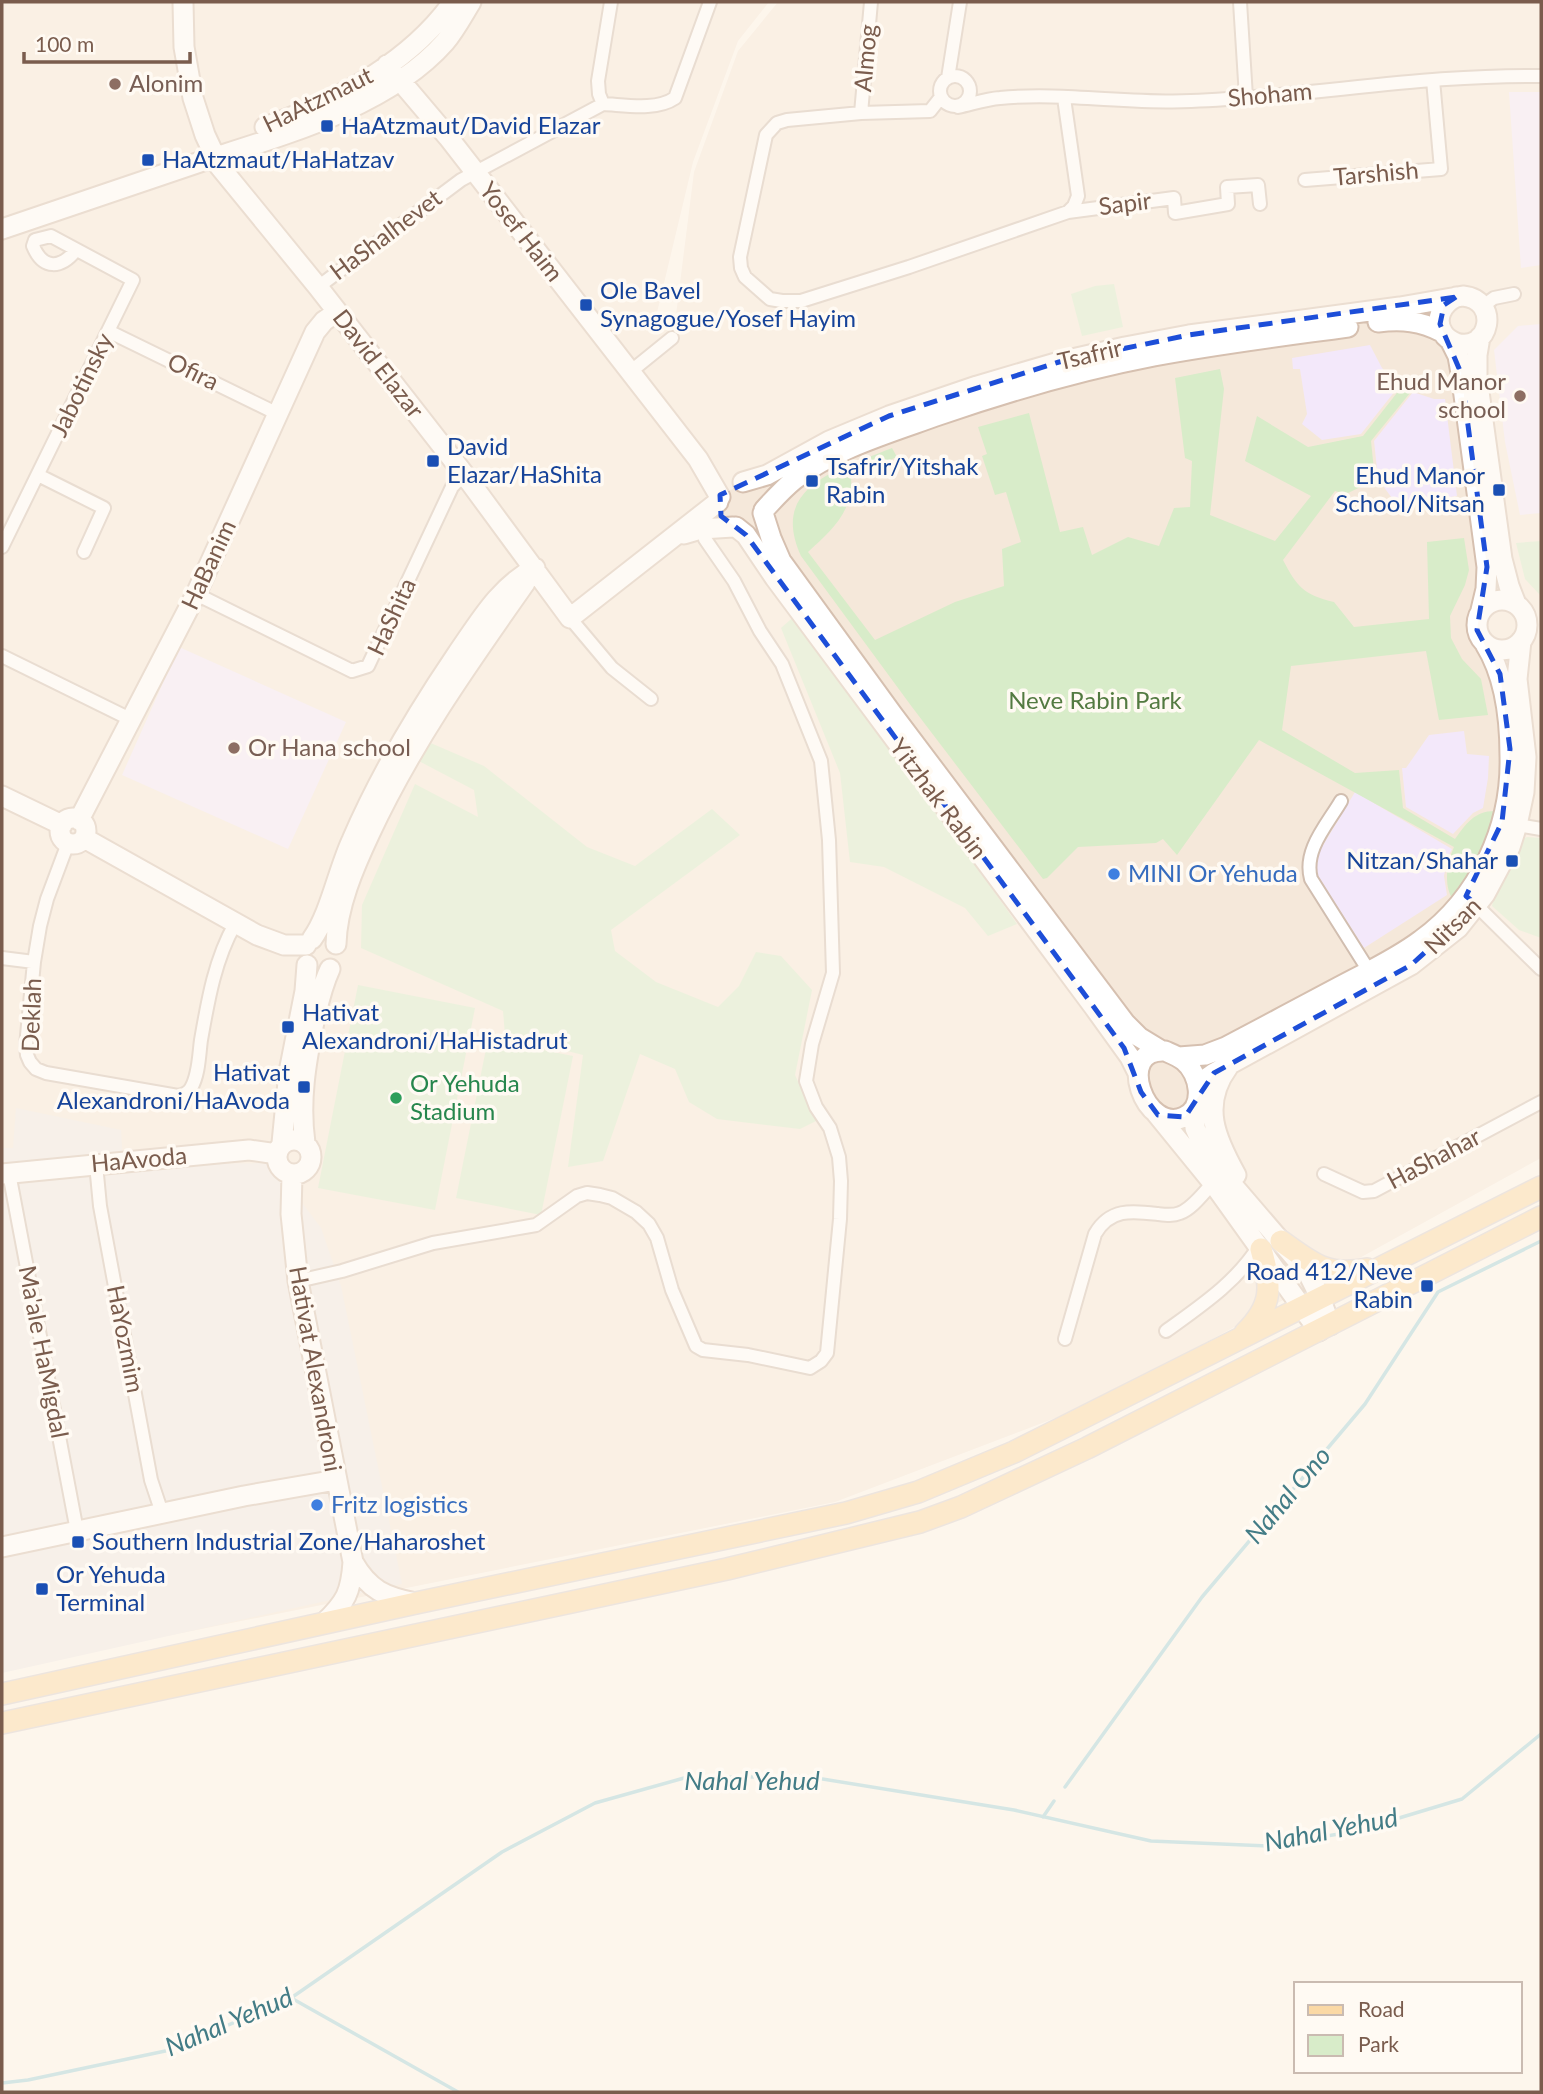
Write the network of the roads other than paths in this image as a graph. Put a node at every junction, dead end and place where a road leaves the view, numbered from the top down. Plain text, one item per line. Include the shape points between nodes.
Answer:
1 (183, 2) edge
2 (453, 2) edge
3 (471, 2) edge
4 (611, 2) edge
5 (710, 2) edge
6 (871, 2) edge
7 (960, 2) edge
8 (1240, 2) edge
9 (399, 69) junction
10 (1541, 76) edge
11 (1433, 80) junction
12 (960, 81) junction
13 (941, 97) junction
14 (1246, 97) junction
15 (999, 98) junction
16 (1064, 98) junction
17 (603, 104) junction
18 (958, 107) junction
19 (861, 113) junction
20 (212, 151) junction
21 (474, 172) junction
22 (1305, 180) dead end
23 (1260, 204) dead end
24 (1068, 212) junction
25 (2, 216) edge
26 (2, 229) edge
27 (76, 250) dead end
28 (318, 287) junction
29 (1514, 294) dead end
30 (1456, 297) junction
31 (1483, 306) junction
32 (337, 312) junction
33 (108, 331) junction
34 (1446, 336) junction
35 (1480, 337) junction
36 (672, 338) dead end
37 (630, 372) junction
38 (278, 414) junction
39 (698, 459) junction
40 (464, 474) junction
41 (38, 475) junction
42 (742, 482) junction
43 (719, 499) junction
44 (763, 511) junction
45 (701, 523) junction
46 (734, 527) junction
47 (2, 547) edge
48 (84, 552) dead end
49 (535, 568) junction
50 (197, 594) junction
51 (1516, 604) junction
52 (1481, 610) junction
53 (570, 618) junction
54 (1521, 641) junction
55 (1485, 644) junction
56 (2, 656) edge
57 (651, 699) dead end
58 (130, 719) junction
59 (2, 796) edge
60 (1341, 801) dead end
61 (1517, 825) junction
62 (1541, 829) edge
63 (73, 832) junction
64 (1472, 901) junction
65 (235, 924) junction
66 (336, 944) junction
67 (307, 952) junction
68 (2, 958) edge
69 (34, 962) junction
70 (330, 969) junction
71 (1541, 969) edge
72 (1368, 971) junction
73 (1170, 1054) junction
74 (1234, 1061) junction
75 (1138, 1073) junction
76 (1197, 1099) junction
77 (1541, 1102) edge
78 (1156, 1113) junction
79 (305, 1143) junction
80 (279, 1148) junction
81 (96, 1164) junction
82 (5, 1174) edge
83 (292, 1174) junction
84 (1324, 1174) dead end
85 (1213, 1183) junction
86 (1541, 1186) edge
87 (1541, 1217) edge
88 (1261, 1219) junction
89 (1281, 1241) junction
90 (1260, 1248) junction
91 (1393, 1262) junction
92 (298, 1281) junction
93 (1311, 1302) junction
94 (1324, 1328) junction
95 (1166, 1331) dead end
96 (1065, 1339) dead end
97 (1236, 1341) junction
98 (336, 1480) junction
99 (162, 1513) junction
100 (77, 1531) junction
101 (2, 1547) edge
102 (353, 1562) junction
103 (416, 1603) junction
104 (324, 1623) junction
105 (2, 1694) edge
106 (2, 1723) edge

1 - 20 street, David Elazar via 187,72
2 - 9 street, HaAtzmaut
3 - 9 street, HaAtzmaut via 444,43
4 - 17 street via 598,81
5 - 17 street, HaShalhevet via 675,98 655,106
6 - 19 street, Almog
7 - 12 street via 954,49
8 - 14 street
9 - 20 street, HaAtzmaut via 349,108 315,123
9 - 21 street, Yosef Haim
10 - 11 street, Shoham
11 - 14 street, Shoham
11 - 22 street, Tarshish via 1441,169
12 - 13 street via 941,86
12 - 15 street, Shoham
12 - 18 street via 970,97
13 - 18 street
13 - 19 street via 930,110
14 - 16 street, Shoham via 1189,102
15 - 16 street, Shoham
15 - 18 street, Shoham
16 - 24 street via 1078,197
17 - 21 street, HaShalhevet
19 - 24 street via 787,120 766,135 739,262 745,277 770,299 801,301
20 - 25 street, HaAtzmaut
20 - 26 street, HaAtzmaut
20 - 28 street, David Elazar via 227,177
21 - 28 street, HaShalhevet
21 - 37 street, Yosef Haim
23 - 24 street, Sapir via 1258,185 1227,187 1228,204 1175,213 1174,198
27 - 33 street, Jabotinsky via 133,280
28 - 32 street, David Elazar
29 - 31 street
30 - 31 street via 1472,298
30 - 34 street via 1440,313
30 - 42 street, Tsafrir via 1168,339 1027,370 868,425 767,475
31 - 35 street via 1487,324
32 - 38 street, HaBanim via 316,332
32 - 40 street, David Elazar
33 - 38 street, Ofira
33 - 41 street, Jabotinsky
34 - 35 street via 1465,344
34 - 44 street, Tsafrir via 1422,323 1388,321 1188,350 1076,373 858,445 800,475
34 - 52 street via 1458,356 1487,567
35 - 51 street via 1477,377 1502,559
36 - 37 street
37 - 39 street, Yosef Haim
38 - 50 street, HaBanim
39 - 42 street, Yosef Haim via 717,473
39 - 43 street, Yosef Haim
40 - 49 street, David Elazar
40 - 50 street, HaShita via 452,487 369,666 352,671
41 - 47 street, Jabotinsky
41 - 48 street via 104,508
42 - 43 street via 727,487
42 - 44 street via 760,491
43 - 45 street
43 - 46 street via 721,516
44 - 46 street via 751,526
44 - 73 street, Yitzhak Rabin via 781,561 893,715 1118,1014 1139,1037
45 - 46 street
45 - 53 street via 670,541
45 - 92 street via 705,539 782,664 821,761 833,973 806,1081 830,1128 840,1169 841,1219 827,1353 810,1368 696,1346 649,1224 612,1198 587,1193 536,1225 433,1243
46 - 75 street, Yitzhak Rabin via 746,535
49 - 53 street, David Elazar
49 - 66 street via 456,680 404,766 364,846 339,914
49 - 67 street via 519,576 494,602 418,714 351,840
50 - 58 street, HaBanim
51 - 52 street via 1498,600
51 - 54 street via 1527,620
52 - 55 street via 1476,625
53 - 57 street via 612,668
54 - 55 street via 1504,650
54 - 61 street, Nitsan via 1517,679 1526,773
55 - 64 street, Nitsan via 1503,687 1510,784 1496,841
56 - 58 street
58 - 63 street, HaBanim
59 - 63 street
60 - 72 street via 1311,852 1309,870
61 - 62 street
61 - 64 street, Nitsan via 1501,866
63 - 65 street
63 - 69 street, Deklah via 47,899
64 - 71 street
64 - 72 street, Nitsan via 1421,940
64 - 74 street, Nitsan via 1458,928 1411,965
65 - 67 street via 280,949
65 - 69 street, Deklah via 213,981 192,1087 178,1096 37,1069 26,1046
66 - 67 street via 322,936
66 - 70 street via 338,961
67 - 70 street via 316,971
67 - 80 street via 305,991
68 - 69 street
70 - 79 street via 321,990 303,1086
72 - 73 street, Nitsan via 1226,1047 1205,1055
73 - 75 street via 1151,1052 1143,1058
73 - 76 street via 1189,1065
74 - 76 street, Nitsan via 1207,1078
74 - 88 street via 1216,1089 1214,1127
75 - 78 street via 1141,1092
76 - 78 street via 1185,1117 1163,1118
76 - 88 street via 1195,1128 1200,1141
77 - 84 street, HaShahar via 1374,1191 1363,1192
78 - 85 street
79 - 80 street via 293,1139
79 - 83 street via 311,1152 310,1163 303,1172
80 - 81 street, HaAvoda
80 - 83 street via 279,1165
81 - 82 street, HaAvoda
81 - 99 street, HaYozmim via 151,1480
82 - 100 street, Ma'ale HaMigdal
83 - 92 street, Hativat Alexandroni
85 - 90 street
85 - 96 street via 1183,1212 1128,1212 1100,1224
86 - 91 main road
87 - 94 main road
88 - 89 street
89 - 91 main road via 1333,1271 1352,1272
89 - 93 street via 1307,1273
90 - 93 street
90 - 95 street via 1232,1279
90 - 97 main road via 1269,1297 1261,1315
91 - 93 main road
92 - 98 street, Hativat Alexandroni
93 - 94 street
93 - 97 main road
94 - 106 main road via 1067,1458 920,1522 727,1569
97 - 103 main road via 1014,1452 918,1492 832,1516
98 - 99 street
98 - 102 street, Hativat Alexandroni
99 - 100 street
100 - 101 street
102 - 103 street, Hativat Alexandroni via 379,1591
102 - 104 street, Hativat Alexandroni via 348,1594
103 - 104 main road
104 - 105 main road

